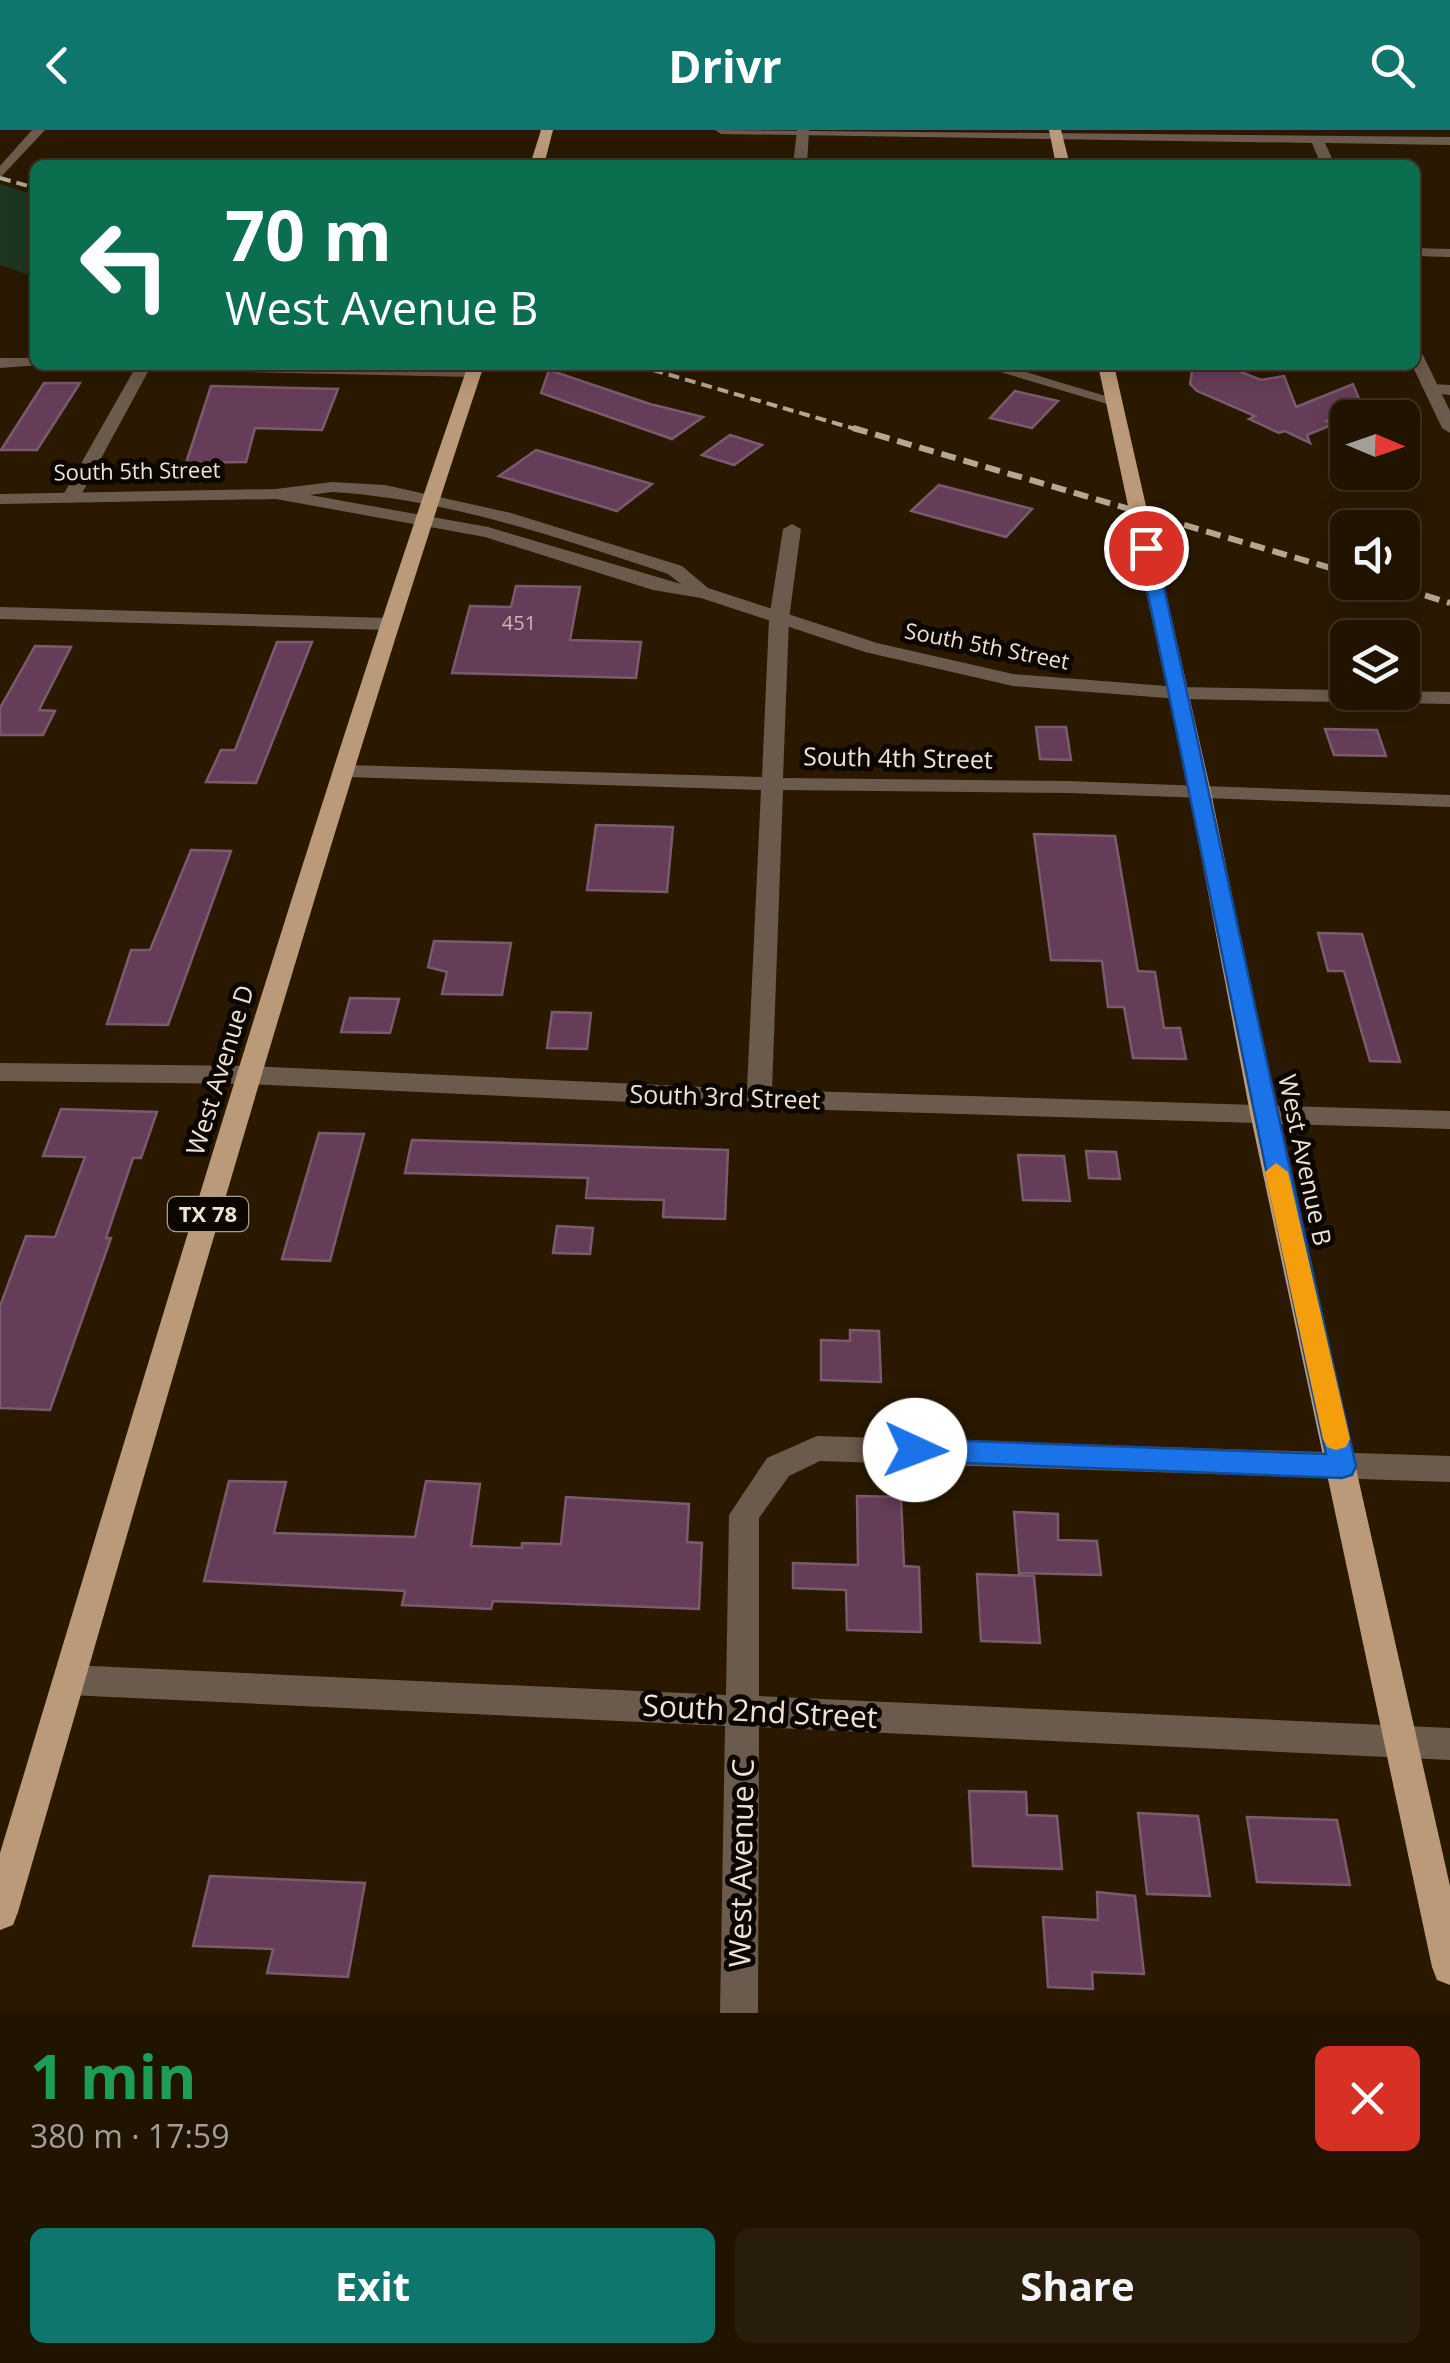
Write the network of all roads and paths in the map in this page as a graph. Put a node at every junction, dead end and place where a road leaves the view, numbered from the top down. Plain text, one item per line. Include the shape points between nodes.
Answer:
1 (39, 130) edge
2 (547, 130) edge
3 (721, 130) edge
4 (804, 131) edge
5 (1056, 132) edge
6 (1314, 134) edge
7 (1450, 141) edge
8 (538, 160) edge
9 (801, 160) edge
10 (1062, 160) edge
11 (1326, 160) edge
12 (0, 174) edge
13 (1420, 252) edge
14 (1450, 253) edge
15 (0, 362) edge
16 (30, 363) edge
17 (1420, 365) edge
18 (141, 370) edge
19 (474, 370) edge
20 (1003, 370) edge
21 (1107, 370) edge
22 (1432, 389) junction
23 (1450, 390) edge
24 (1114, 400) junction
25 (1450, 428) edge
26 (71, 497) junction
27 (0, 500) edge
28 (428, 508) junction
29 (792, 529) dead end
30 (0, 613) edge
31 (779, 619) junction
32 (388, 624) junction
33 (1179, 693) junction
34 (1450, 698) edge
35 (346, 771) junction
36 (771, 784) junction
37 (1200, 792) junction
38 (1450, 801) edge
39 (0, 1072) edge
40 (249, 1075) junction
41 (760, 1099) junction
42 (1263, 1113) junction
43 (1450, 1120) edge
44 (1342, 1466) junction
45 (1450, 1469) edge
46 (69, 1680) junction
47 (744, 1712) junction
48 (1401, 1742) junction
49 (1450, 1744) edge
50 (0, 1912) edge
51 (1450, 1967) edge
52 (740, 2013) edge

1 - 12 street
2 - 8 main road
3 - 4 street
4 - 5 street
4 - 9 street
5 - 6 street
5 - 10 main road
6 - 7 street
6 - 11 street
13 - 14 street
15 - 16 street
17 - 22 street
18 - 26 street
19 - 28 main road, West Avenue D / TX 78
20 - 24 street
21 - 24 main road, West Avenue B
22 - 23 street
22 - 25 street
24 - 33 main road, West Avenue B
26 - 27 street, South 5th Street
26 - 28 street, South 5th Street via 276,494
28 - 31 street, South 5th Street via 675,570 704,593
28 - 32 main road, West Avenue D / TX 78
29 - 31 street
30 - 32 street
31 - 33 street, South 5th Street via 916,660 1013,680
31 - 36 street
32 - 35 main road, West Avenue D / TX 78
33 - 34 street, South 5th Street
33 - 37 main road, West Avenue B
35 - 36 street, South 4th Street
35 - 40 main road, West Avenue D / TX 78
36 - 37 street, South 4th Street
36 - 41 street
37 - 38 street, South 4th Street
37 - 42 main road, West Avenue B
39 - 40 street, South 3rd Street
40 - 41 street, South 3rd Street
40 - 46 main road, West Avenue D / TX 78
41 - 42 street, South 3rd Street
42 - 43 street, South 3rd Street
42 - 44 main road, West Avenue B
44 - 45 street, West Avenue C
44 - 47 street, West Avenue C via 817,1448 778,1467 744,1515
44 - 48 main road, West Avenue B
46 - 47 street, South 2nd Street
46 - 50 main road, West Avenue D / TX 78
47 - 48 street, South 2nd Street
47 - 52 street, West Avenue C
48 - 49 street, South 2nd Street
48 - 51 main road, West Avenue B

